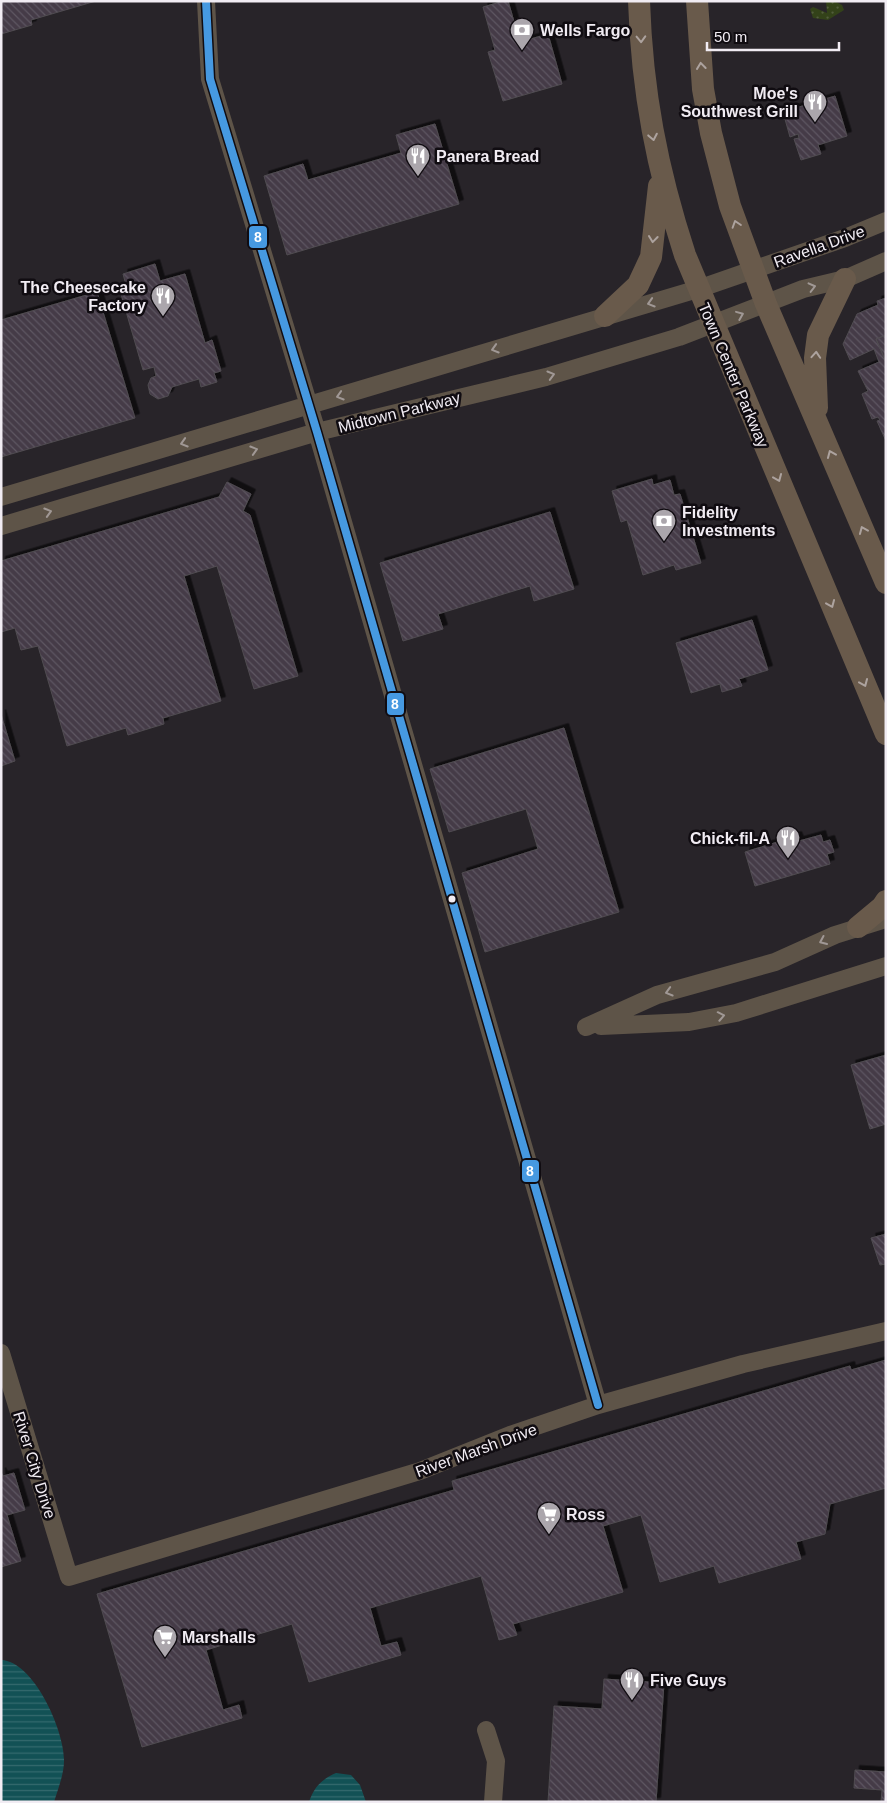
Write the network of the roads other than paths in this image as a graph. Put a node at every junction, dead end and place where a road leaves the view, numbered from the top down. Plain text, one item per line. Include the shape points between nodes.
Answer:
1 (206, 1) edge
2 (640, 1) edge
3 (696, 1) edge
4 (661, 173) junction
5 (886, 221) edge
6 (886, 261) edge
7 (753, 270) junction
8 (845, 279) junction
9 (698, 288) junction
10 (766, 304) junction
11 (605, 316) junction
12 (713, 326) junction
13 (309, 406) junction
14 (817, 422) junction
15 (317, 432) junction
16 (1, 497) edge
17 (1, 526) edge
18 (886, 584) edge
19 (886, 734) edge
20 (886, 901) edge
21 (886, 919) edge
22 (858, 927) junction
23 (886, 966) edge
24 (886, 1331) edge
25 (1, 1353) edge
26 (598, 1405) junction
27 (68, 1577) joint
28 (486, 1730) dead end
29 (493, 1802) edge

1 - 13 street via 210,79
2 -> 4 main road, Town Center Parkway via 646,100
7 -> 3 main road via 721,176 711,132 698,44
4 - 9 main road, Town Center Parkway
4 -> 11 main road via 651,257 638,285
5 - 7 street, Ravella Drive
6 - 8 street
7 - 9 street, Midtown Parkway
7 - 10 main road
10 -> 8 street via 803,289
14 -> 8 main road via 815,358 818,335
9 -> 11 street, Midtown Parkway
9 - 12 main road, Town Center Parkway
12 -> 10 street, Midtown Parkway
10 - 14 main road
11 -> 13 street, Midtown Parkway
15 -> 12 street, Midtown Parkway via 546,377
12 -> 19 main road, Town Center Parkway
13 - 15 street
13 -> 16 street, Midtown Parkway
18 -> 14 main road
17 -> 15 street, Midtown Parkway
15 - 26 street
20 - 22 main road
21 - 22 street
22 -> 23 street via 775,962 657,995 586,1027 689,1022 736,1013
24 - 26 street, River Marsh Drive via 743,1364
25 - 27 street, River City Drive
26 - 27 street, River Marsh Drive via 420,1471
28 - 29 street via 496,1761

